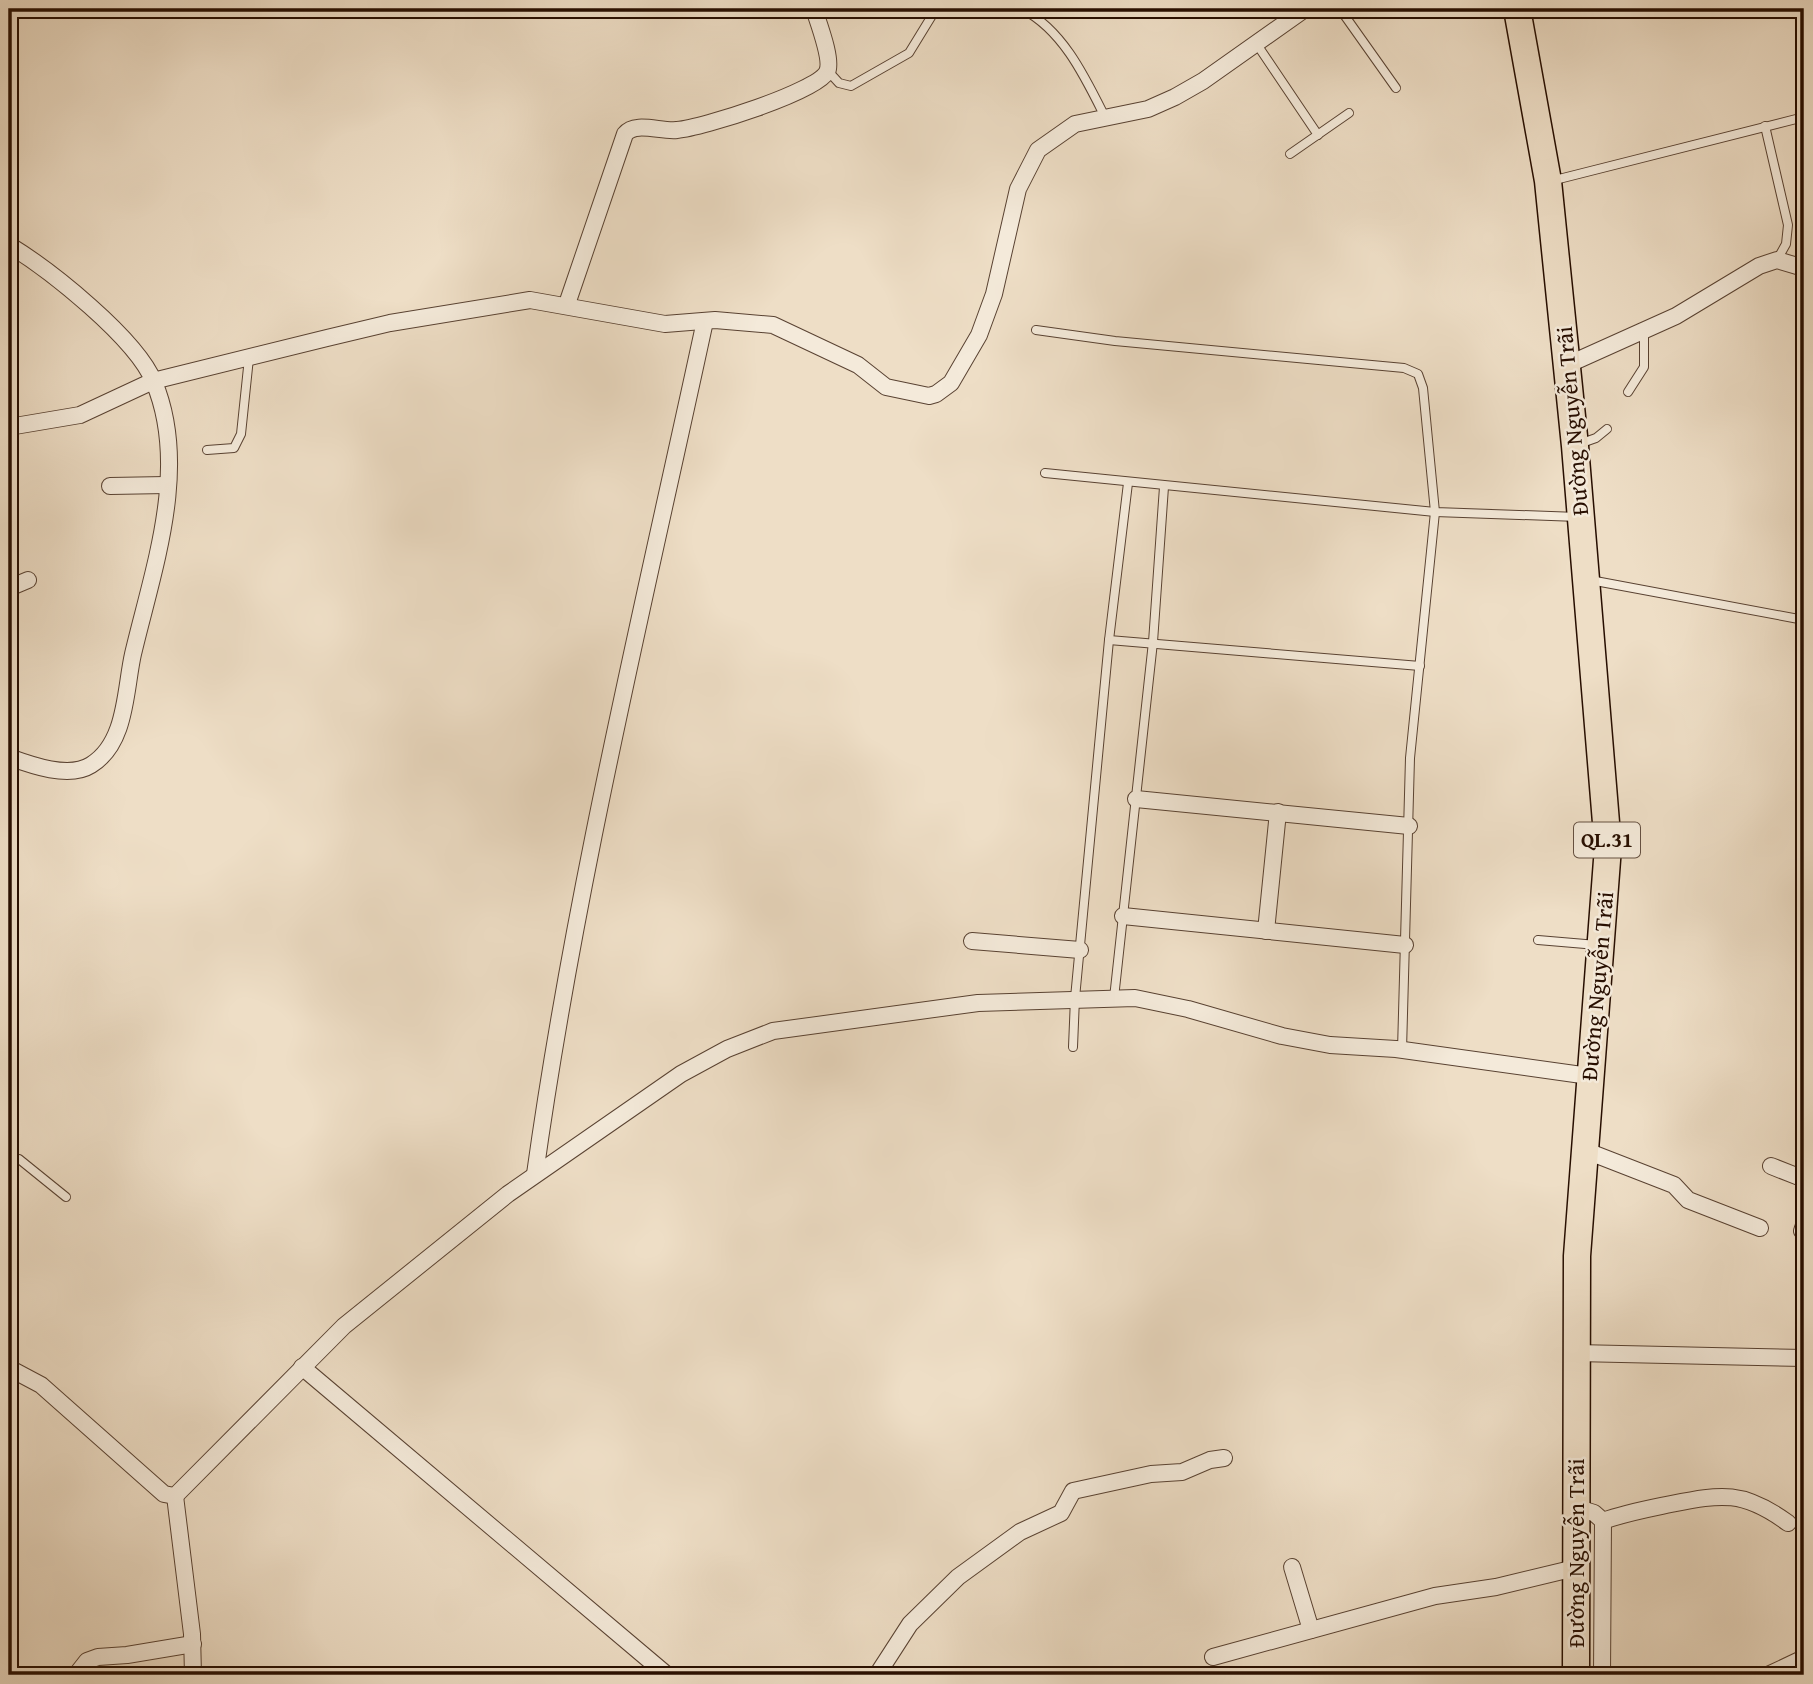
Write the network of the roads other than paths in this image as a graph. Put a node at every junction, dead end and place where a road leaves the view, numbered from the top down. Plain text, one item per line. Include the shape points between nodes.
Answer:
1 (814, 9) edge
2 (936, 9) edge
3 (1022, 9) edge
4 (1304, 9) edge
5 (1339, 9) edge
6 (1517, 9) edge
7 (1256, 43) junction
8 (828, 71) junction
9 (1396, 88) dead end
10 (1349, 113) dead end
11 (1105, 117) junction
12 (1804, 117) edge
13 (1765, 126) junction
14 (1318, 135) junction
15 (1290, 154) dead end
16 (1548, 181) junction
17 (9, 245) edge
18 (1777, 260) junction
19 (1804, 268) edge
20 (567, 304) junction
21 (705, 321) junction
22 (1036, 330) dead end
23 (1644, 330) junction
24 (248, 358) junction
25 (1566, 365) junction
26 (153, 381) junction
27 (1628, 391) dead end
28 (9, 427) edge
29 (1607, 429) dead end
30 (1575, 446) junction
31 (206, 450) dead end
32 (1045, 473) dead end
33 (1128, 483) junction
34 (166, 485) junction
35 (110, 486) dead end
36 (1164, 487) junction
37 (1435, 512) junction
38 (1581, 518) junction
39 (1586, 579) junction
40 (28, 580) dead end
41 (9, 588) edge
42 (1804, 620) edge
43 (1109, 640) junction
44 (1153, 642) junction
45 (1420, 666) junction
46 (9, 757) edge
47 (1136, 799) junction
48 (1278, 813) junction
49 (1409, 826) junction
50 (1123, 916) junction
51 (1266, 931) junction
52 (1538, 940) dead end
53 (972, 941) dead end
54 (1405, 945) junction
55 (1600, 946) junction
56 (1080, 950) junction
57 (1075, 998) junction
58 (1114, 998) junction
59 (1073, 1047) dead end
60 (1402, 1050) junction
61 (1589, 1076) junction
62 (1584, 1150) junction
63 (9, 1160) edge
64 (1771, 1166) dead end
65 (535, 1174) junction
66 (1804, 1179) edge
67 (65, 1197) dead end
68 (1760, 1228) dead end
69 (1576, 1353) junction
70 (1804, 1357) edge
71 (302, 1367) junction
72 (9, 1368) edge
73 (1224, 1458) dead end
74 (175, 1496) junction
75 (1575, 1507) junction
76 (1603, 1521) junction
77 (1788, 1523) dead end
78 (1292, 1567) dead end
79 (1575, 1568) junction
80 (1311, 1630) junction
81 (192, 1644) junction
82 (1213, 1657) dead end
83 (1804, 1658) edge
84 (76, 1675) edge
85 (193, 1675) edge
86 (667, 1675) edge
87 (877, 1675) edge
88 (1576, 1675) edge
89 (1602, 1675) edge
90 (1768, 1675) edge

1 - 8 street
2 - 8 lane via 909,52 896,62 851,86 839,83
3 - 11 lane via 1045,20 1084,75
4 - 7 street
5 - 9 lane
6 - 16 highway, Đường Nguyễn Trãi / QL.31
7 - 11 street via 1175,97 1148,109
7 - 14 lane
8 - 20 street via 778,102 711,122 677,130 629,129
10 - 14 lane
11 - 21 street via 1075,124 1058,134 1038,150 1025,170 990,309 951,383 936,394 886,387 858,365 788,330 752,322
12 - 13 lane
13 - 16 lane
13 - 18 lane via 1788,225
14 - 15 lane
16 - 25 highway, Đường Nguyễn Trãi / QL.31
17 - 26 street via 51,272 141,356
18 - 19 street
18 - 23 street
20 - 21 street via 645,322
20 - 24 street via 530,300 390,323
21 - 65 street via 595,833
22 - 37 lane via 1404,368 1418,374
23 - 25 street
23 - 27 lane via 1644,367
24 - 26 street
24 - 31 lane via 241,434 234,448
25 - 30 highway, Đường Nguyễn Trãi / QL.31
26 - 28 street via 80,415
26 - 34 street via 169,452
29 - 30 lane
30 - 38 highway, Đường Nguyễn Trãi / QL.31
32 - 33 lane
33 - 36 lane
33 - 43 lane
34 - 35 street
34 - 46 street via 162,547 133,653 125,705 110,747 90,766 60,770
36 - 37 lane
36 - 44 lane
37 - 38 lane
37 - 45 lane
38 - 39 highway, Đường Nguyễn Trãi / QL.31
39 - 42 lane
39 - 55 highway, Đường Nguyễn Trãi / QL.31 via 1608,847
40 - 41 street
43 - 44 lane
43 - 56 lane
44 - 45 lane
44 - 47 lane
45 - 49 lane via 1410,758
47 - 48 street
47 - 50 lane
48 - 49 street
48 - 51 street
49 - 54 lane
50 - 51 street
50 - 58 lane
51 - 54 street
52 - 55 lane
53 - 56 street
54 - 60 lane
55 - 61 highway, Đường Nguyễn Trãi / QL.31
56 - 57 lane
57 - 58 street
57 - 59 lane
57 - 65 street via 978,1003 773,1031 681,1074
58 - 60 street via 1188,1009 1282,1037
60 - 61 street
61 - 62 highway, Đường Nguyễn Trãi / QL.31
62 - 68 street via 1674,1185 1688,1200
62 - 69 highway, Đường Nguyễn Trãi / QL.31
63 - 67 lane via 19,1159
64 - 66 street
65 - 71 street via 344,1326
69 - 70 street
69 - 75 highway, Đường Nguyễn Trãi / QL.31
71 - 74 street
71 - 86 street
72 - 74 street via 41,1385 164,1494
73 - 87 street via 1182,1472 1073,1491 1060,1513 1020,1532 958,1577 910,1624
74 - 81 street
75 - 76 street
75 - 79 highway, Đường Nguyễn Trãi / QL.31
76 - 77 street via 1629,1511 1722,1495 1753,1503
76 - 89 street
78 - 80 street
79 - 80 street via 1435,1596
79 - 88 highway, Đường Nguyễn Trãi / QL.31
80 - 82 street
81 - 84 street via 97,1657
81 - 85 street
83 - 90 street

